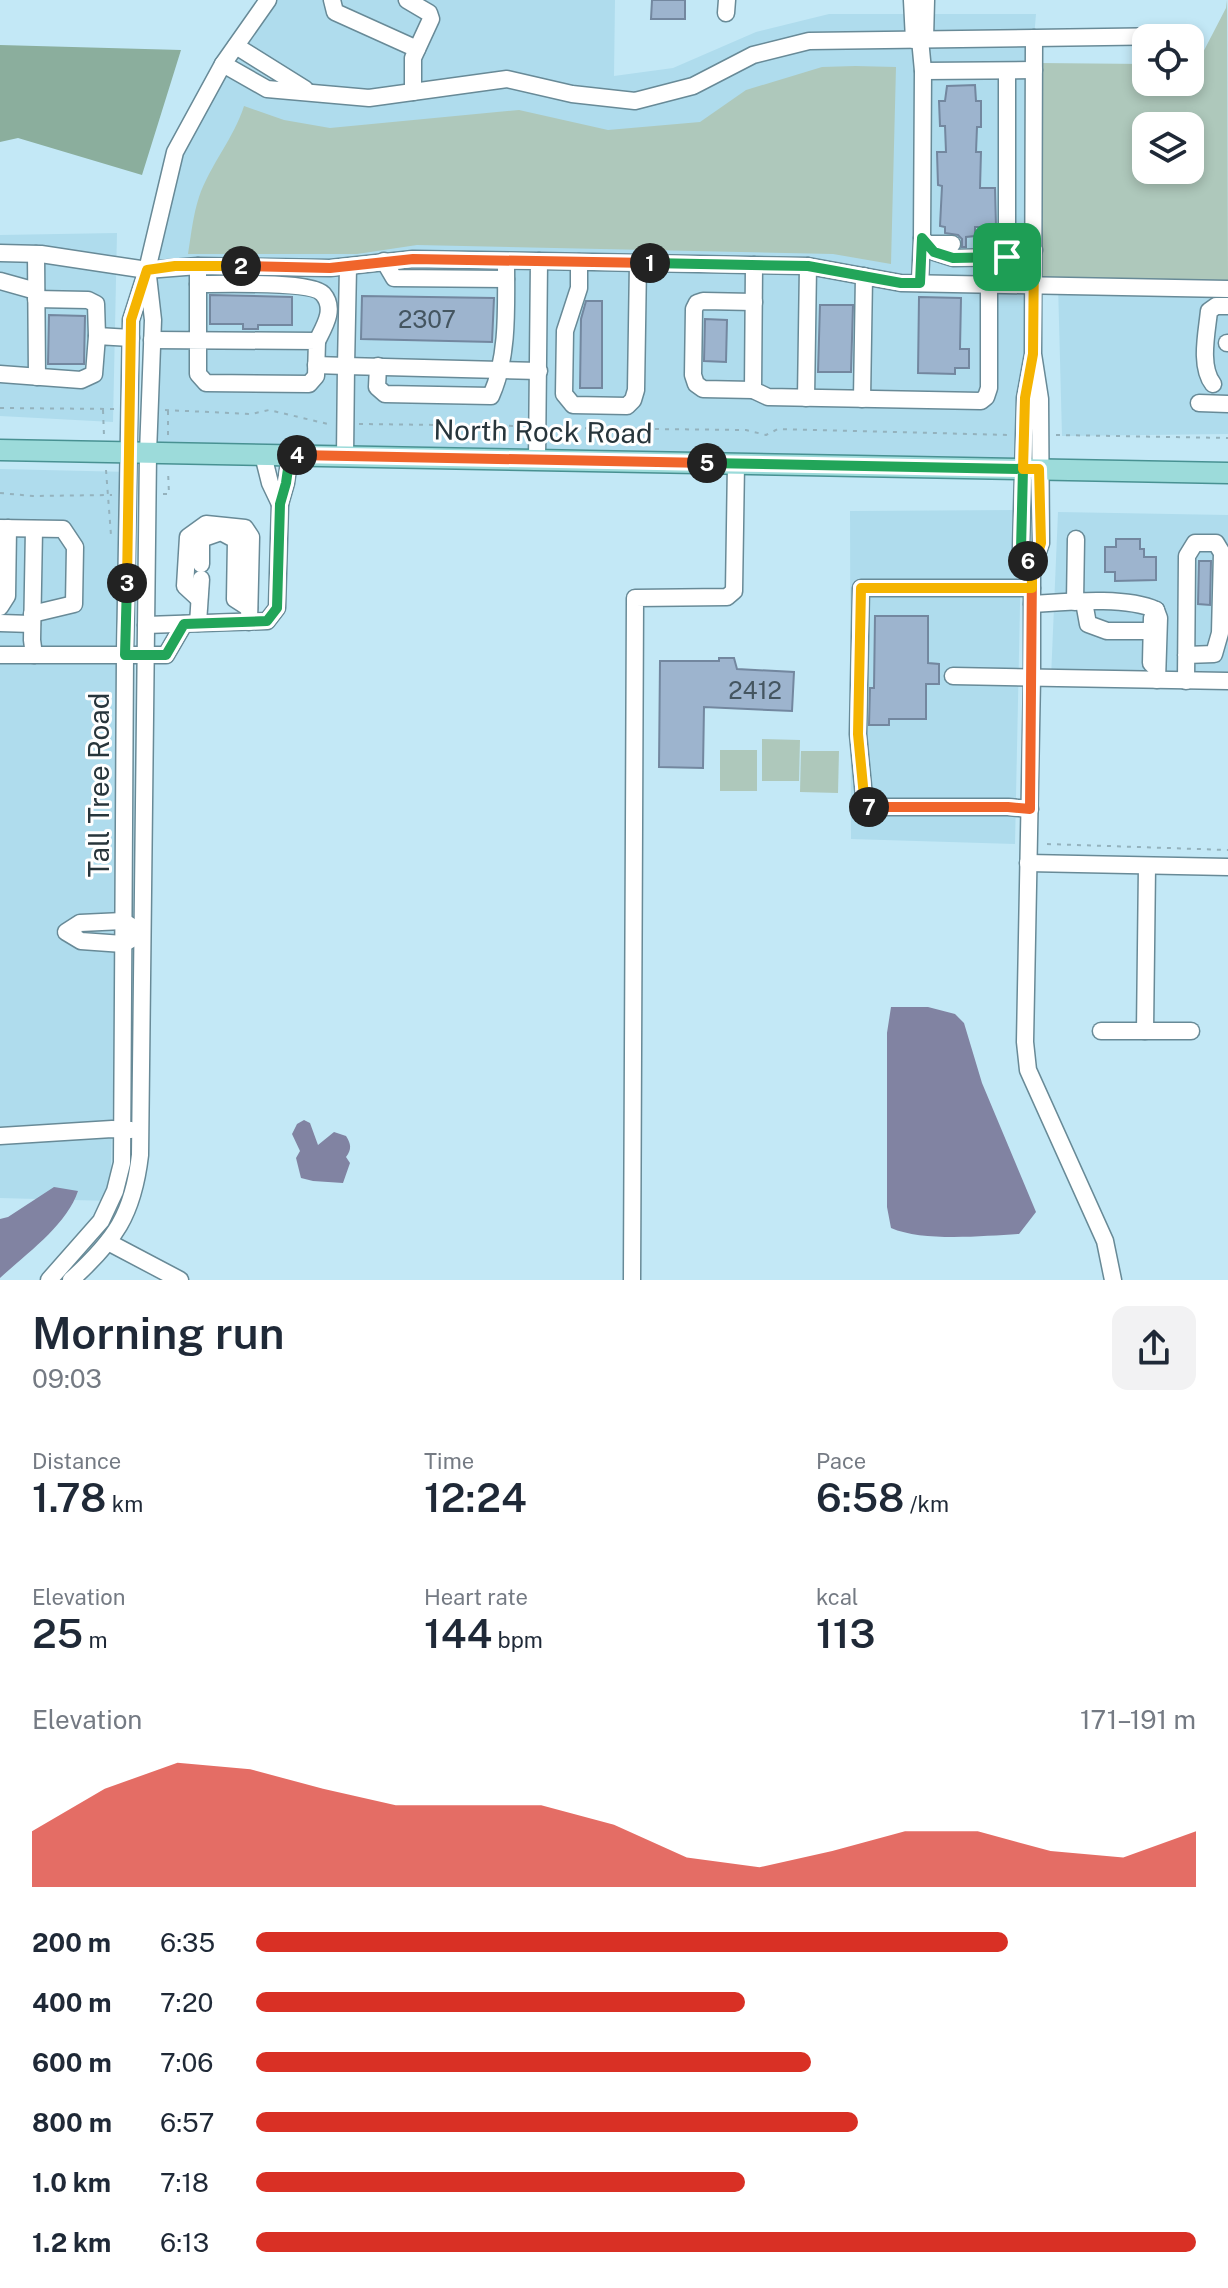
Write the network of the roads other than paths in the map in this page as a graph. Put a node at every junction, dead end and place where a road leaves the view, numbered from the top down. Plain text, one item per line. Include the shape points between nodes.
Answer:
1 (268, 0) edge
2 (332, 0) edge
3 (407, 0) edge
4 (912, 0) edge
5 (926, 0) edge
6 (1132, 37) edge
7 (1034, 38) junction
8 (920, 39) junction
9 (236, 46) junction
10 (417, 49) junction
11 (223, 64) junction
12 (1034, 70) junction
13 (923, 71) junction
14 (1007, 71) junction
15 (309, 92) junction
16 (413, 92) junction
17 (925, 241) junction
18 (1034, 250) junction
19 (0, 253) edge
20 (36, 254) junction
21 (987, 257) junction
22 (1007, 257) junction
23 (384, 261) junction
24 (506, 261) junction
25 (539, 261) junction
26 (579, 262) junction
27 (638, 263) junction
28 (754, 265) junction
29 (198, 266) junction
30 (808, 266) junction
31 (305, 267) junction
32 (348, 267) junction
33 (147, 270) junction
34 (864, 276) junction
35 (506, 279) junction
36 (0, 281) edge
37 (920, 283) junction
38 (198, 284) junction
39 (989, 284) junction
40 (1034, 285) junction
41 (304, 286) junction
42 (1228, 289) edge
43 (36, 295) junction
44 (754, 302) junction
45 (1228, 306) edge
46 (1228, 316) edge
47 (97, 336) junction
48 (131, 338) junction
49 (152, 340) junction
50 (198, 340) junction
51 (317, 341) junction
52 (316, 365) junction
53 (346, 366) junction
54 (378, 366) junction
55 (499, 369) junction
56 (539, 371) junction
57 (0, 374) edge
58 (37, 377) junction
59 (1220, 385) edge
60 (753, 390) junction
61 (806, 398) junction
62 (862, 399) junction
63 (1199, 403) dead end
64 (1228, 404) edge
65 (0, 450) edge
66 (139, 452) junction
67 (263, 455) junction
68 (290, 455) junction
69 (345, 456) junction
70 (537, 459) junction
71 (736, 463) junction
72 (1031, 469) junction
73 (1228, 473) edge
74 (280, 504) junction
75 (4, 528) edge
76 (34, 529) junction
77 (1076, 539) dead end
78 (1032, 596) junction
79 (198, 598) junction
80 (1079, 602) junction
81 (0, 607) edge
82 (1156, 610) junction
83 (249, 615) junction
84 (32, 619) junction
85 (0, 623) edge
86 (191, 623) junction
87 (146, 625) junction
88 (1152, 631) junction
89 (0, 655) edge
90 (34, 655) junction
91 (125, 655) junction
92 (146, 655) junction
93 (1186, 655) junction
94 (1157, 674) junction
95 (953, 676) dead end
96 (1032, 678) junction
97 (1186, 681) junction
98 (1228, 681) edge
99 (1030, 809) junction
100 (1028, 863) junction
101 (1147, 866) junction
102 (1228, 867) edge
103 (123, 921) junction
104 (142, 933) junction
105 (123, 944) junction
106 (1101, 1031) dead end
107 (1145, 1031) junction
108 (1191, 1031) dead end
109 (122, 1130) junction
110 (141, 1130) junction
111 (0, 1136) edge
112 (108, 1242) junction
113 (49, 1280) edge
114 (71, 1280) edge
115 (180, 1280) edge
116 (632, 1280) edge
117 (1113, 1280) edge

1 - 9 street, Tall Tree Road
2 - 10 street via 335,12
3 - 10 street via 431,19
4 - 8 street
5 - 8 street
6 - 7 street
7 - 8 street
7 - 12 street
8 - 13 street
8 - 16 street via 809,41 753,55 693,86 635,101 507,79
9 - 11 street, Tall Tree Road
9 - 15 street
10 - 16 street
11 - 15 street via 267,89
11 - 33 street, Tall Tree Road via 175,152
12 - 14 street
12 - 18 street
13 - 14 street
13 - 17 street
14 - 22 street
15 - 16 street via 369,98
17 - 21 street via 959,244
17 - 21 street via 934,252 953,258
17 - 37 street
18 - 22 street
18 - 40 street
19 - 20 street
20 - 33 street
20 - 43 street
21 - 22 street
23 - 24 street
23 - 32 street
23 - 35 street via 394,278
24 - 25 street
24 - 35 street
25 - 26 street
25 - 56 street
26 - 27 street
26 - 27 street via 579,288 565,331 564,394 573,405 613,406 627,406 636,390
27 - 28 street
28 - 30 street
28 - 44 street
29 - 31 street
29 - 33 street
29 - 38 street
30 - 34 street
30 - 61 street
31 - 32 street
31 - 41 street
32 - 53 street
33 - 48 street, Tall Tree Road via 131,320
33 - 49 street, Tall Tree Road
34 - 37 street
34 - 62 street
35 - 55 street
36 - 43 street
37 - 39 street
38 - 41 street
38 - 50 street
39 - 40 street
39 - 62 street via 986,397
40 - 42 street
40 - 72 street via 1033,354 1040,399
41 - 51 street via 317,289 328,302 328,319
43 - 47 street via 96,304
43 - 58 street
44 - 60 street
44 - 60 street via 697,303 693,375 703,389
45 - 59 street via 1209,311 1207,377
46 - 59 street via 1219,320
47 - 48 street
47 - 58 street via 94,374 81,380
48 - 66 street, Tall Tree Road
49 - 50 street
49 - 66 street, Tall Tree Road
50 - 51 street
50 - 52 street via 198,374 206,383 309,384
51 - 52 street
52 - 53 street
53 - 54 street
53 - 69 street
54 - 55 street
54 - 55 street via 377,387 385,394 472,397 491,396
55 - 56 street
56 - 70 street
57 - 58 street
60 - 61 street via 768,397
61 - 62 street
63 - 64 street
65 - 66 main road, North Rock Road
66 - 67 main road, North Rock Road
66 - 87 street, Tall Tree Road
66 - 91 street, Tall Tree Road
67 - 68 main road, North Rock Road
67 - 74 street
68 - 69 main road, North Rock Road
68 - 74 street
69 - 70 main road, North Rock Road
70 - 71 main road, North Rock Road
71 - 72 main road, North Rock Road
71 - 116 street via 734,591 727,597 635,598
72 - 73 main road, North Rock Road
72 - 78 street via 1041,543 1032,569
74 - 83 street via 277,608 267,621
75 - 76 street
75 - 81 street via 7,596
76 - 84 street
76 - 84 street via 63,529 75,547 74,604
77 - 80 street
78 - 80 street
78 - 96 street
78 - 99 street via 861,588 858,734 865,807
79 - 83 street via 201,539 221,532 236,540 235,599
79 - 83 street via 185,586 188,537 206,524 245,528 251,537
79 - 86 street
80 - 82 street via 1142,604
80 - 88 street via 1088,624 1107,631
82 - 88 street
82 - 94 street
83 - 86 street
84 - 85 street
84 - 90 street
86 - 87 street
86 - 92 street via 166,655
87 - 92 street, Tall Tree Road
88 - 94 street via 1151,663
89 - 90 street
90 - 91 street
91 - 92 street
91 - 103 street, Tall Tree Road
92 - 104 street, Tall Tree Road
93 - 93 street via 1187,556 1195,543 1216,543 1222,553 1220,633 1214,654
93 - 97 street
94 - 96 street
94 - 97 street
95 - 96 street
96 - 99 street
97 - 98 street
99 - 100 street
100 - 101 street
100 - 117 street via 1028,1070 1105,1241
101 - 102 street
101 - 107 street
103 - 104 street
103 - 105 street, Tall Tree Road
103 - 105 street via 80,923 66,932 81,941
104 - 105 street
104 - 110 street, Tall Tree Road
105 - 109 street, Tall Tree Road
106 - 107 street
107 - 108 street
109 - 110 street
109 - 111 street
109 - 113 street, Tall Tree Road via 122,1163 101,1221
110 - 112 street, Tall Tree Road via 137,1184 125,1219
112 - 114 street, Tall Tree Road
112 - 115 street

